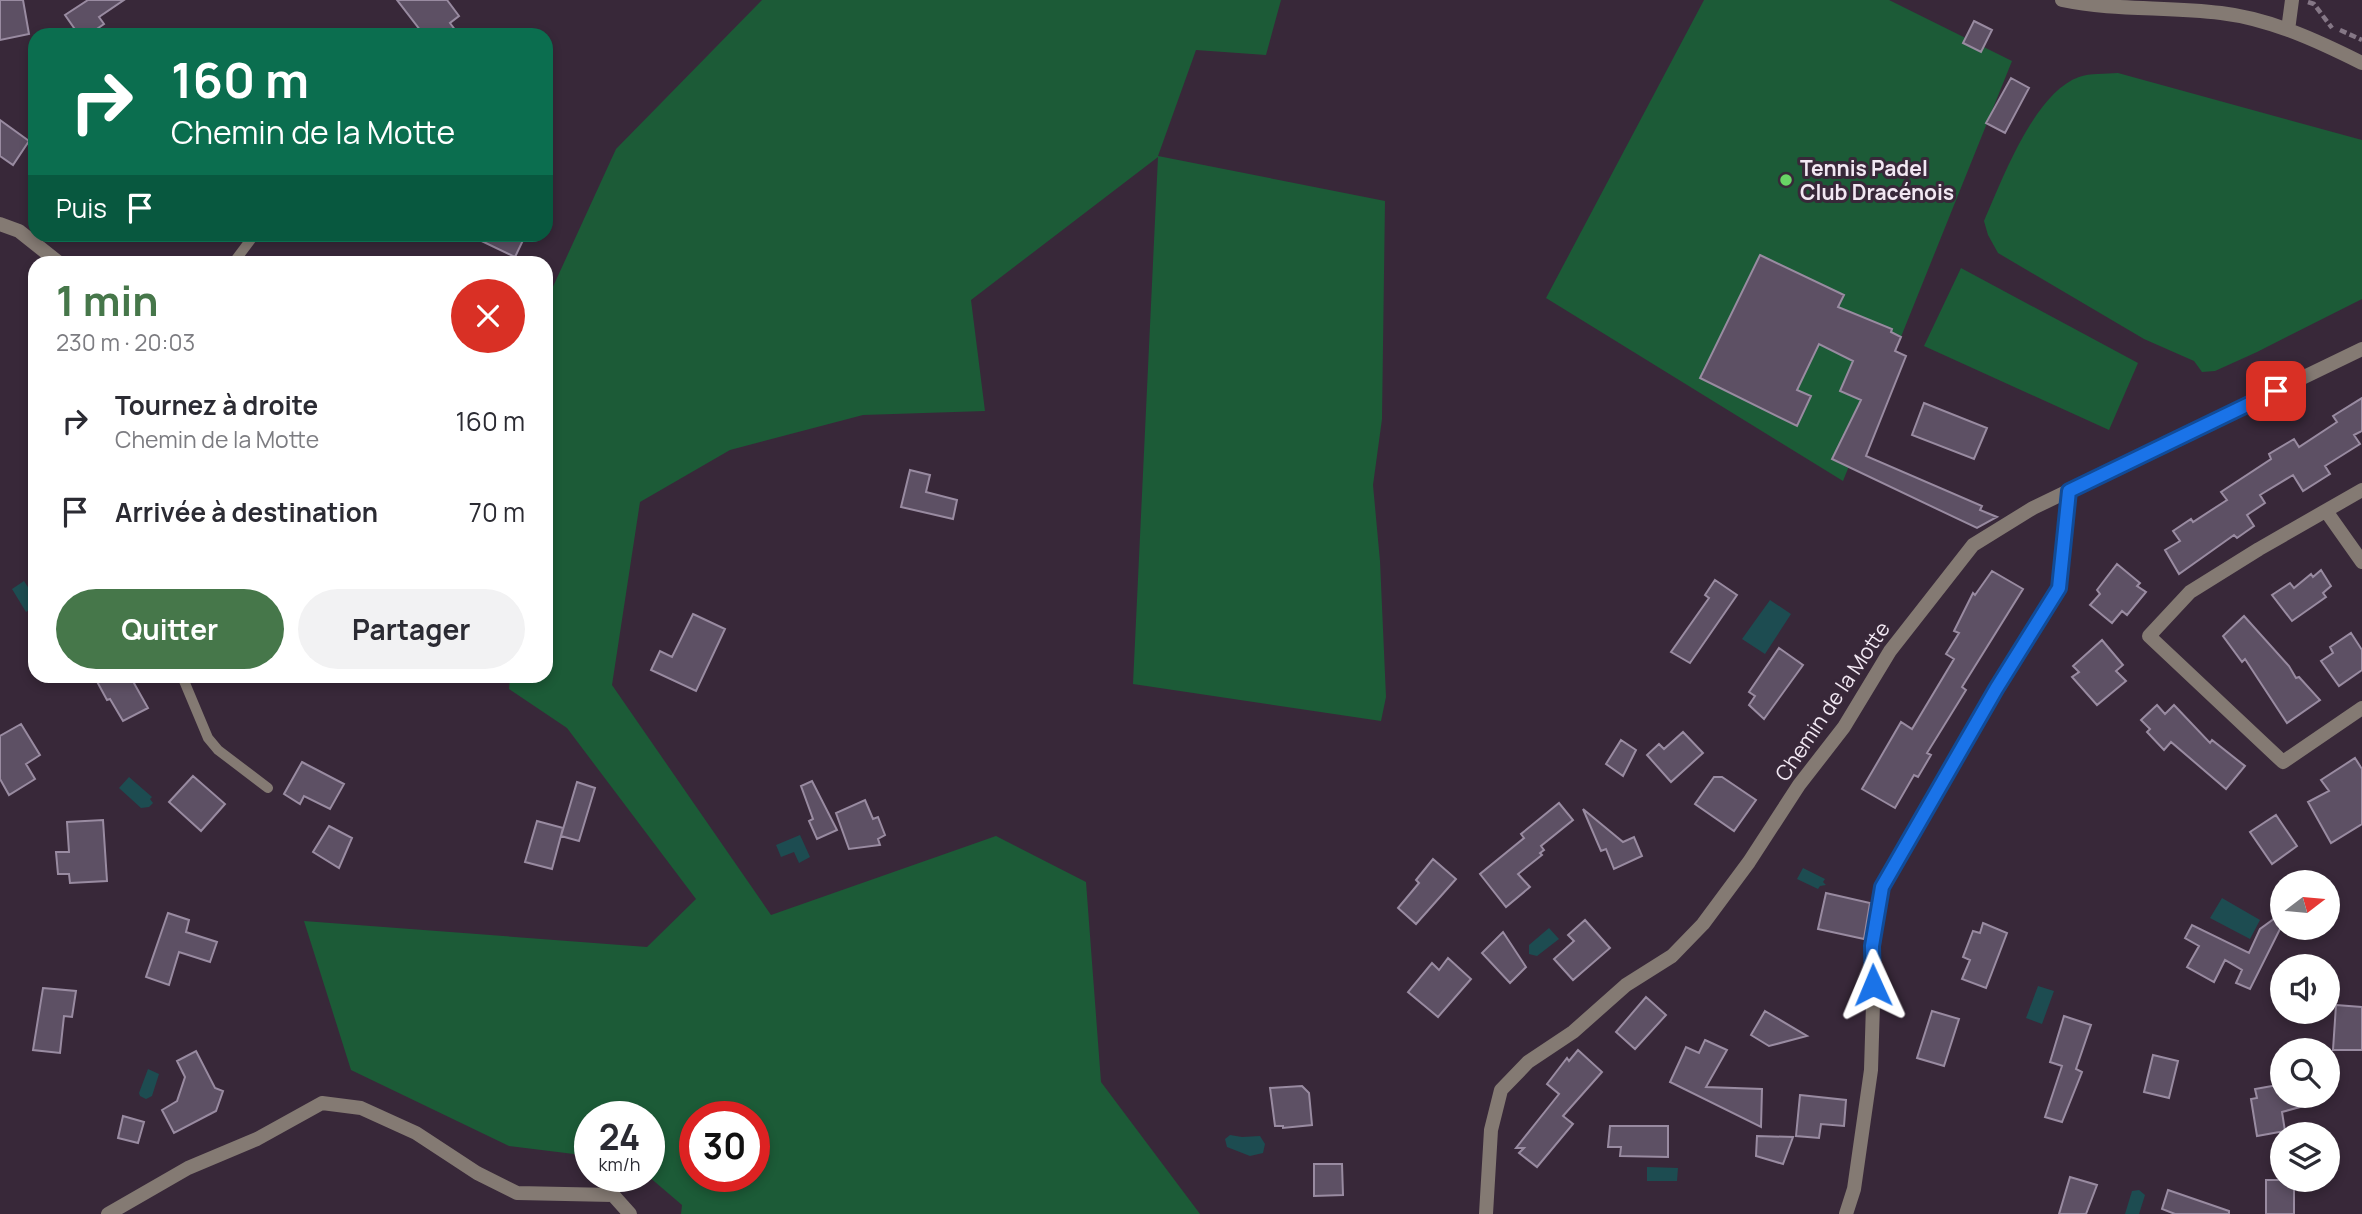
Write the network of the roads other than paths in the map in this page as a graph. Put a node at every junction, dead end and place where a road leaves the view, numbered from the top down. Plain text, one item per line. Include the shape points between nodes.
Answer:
1 (2062, 0) edge
2 (2299, 1) edge
3 (2288, 30) junction
4 (2362, 63) edge
5 (0, 224) edge
6 (28, 238) edge
7 (33, 242) edge
8 (50, 256) edge
9 (2362, 349) edge
10 (2362, 490) edge
11 (2069, 491) junction
12 (2326, 511) junction
13 (2362, 562) edge
14 (185, 683) edge
15 (2362, 708) edge
16 (268, 788) dead end
17 (108, 1214) edge
18 (630, 1214) edge
19 (1486, 1214) edge
20 (1846, 1214) edge

1 - 3 street via 2223,13
2 - 3 street
3 - 4 street
5 - 6 street
7 - 8 street
9 - 11 street, Chemin de la Motte
10 - 12 street
11 - 19 street, Chemin de la Motte via 1973,545 1890,651 1844,727 1703,924 1672,956 1626,985 1573,1032 1528,1062 1501,1090 1491,1130
11 - 20 street via 2059,588 1882,887 1872,946 1871,1070 1854,1189
12 - 13 street
12 - 15 street via 2190,592 2149,636 2283,762
14 - 16 lane via 208,738
17 - 18 street via 188,1168 257,1139 322,1102 361,1108 416,1133 517,1193 613,1195

